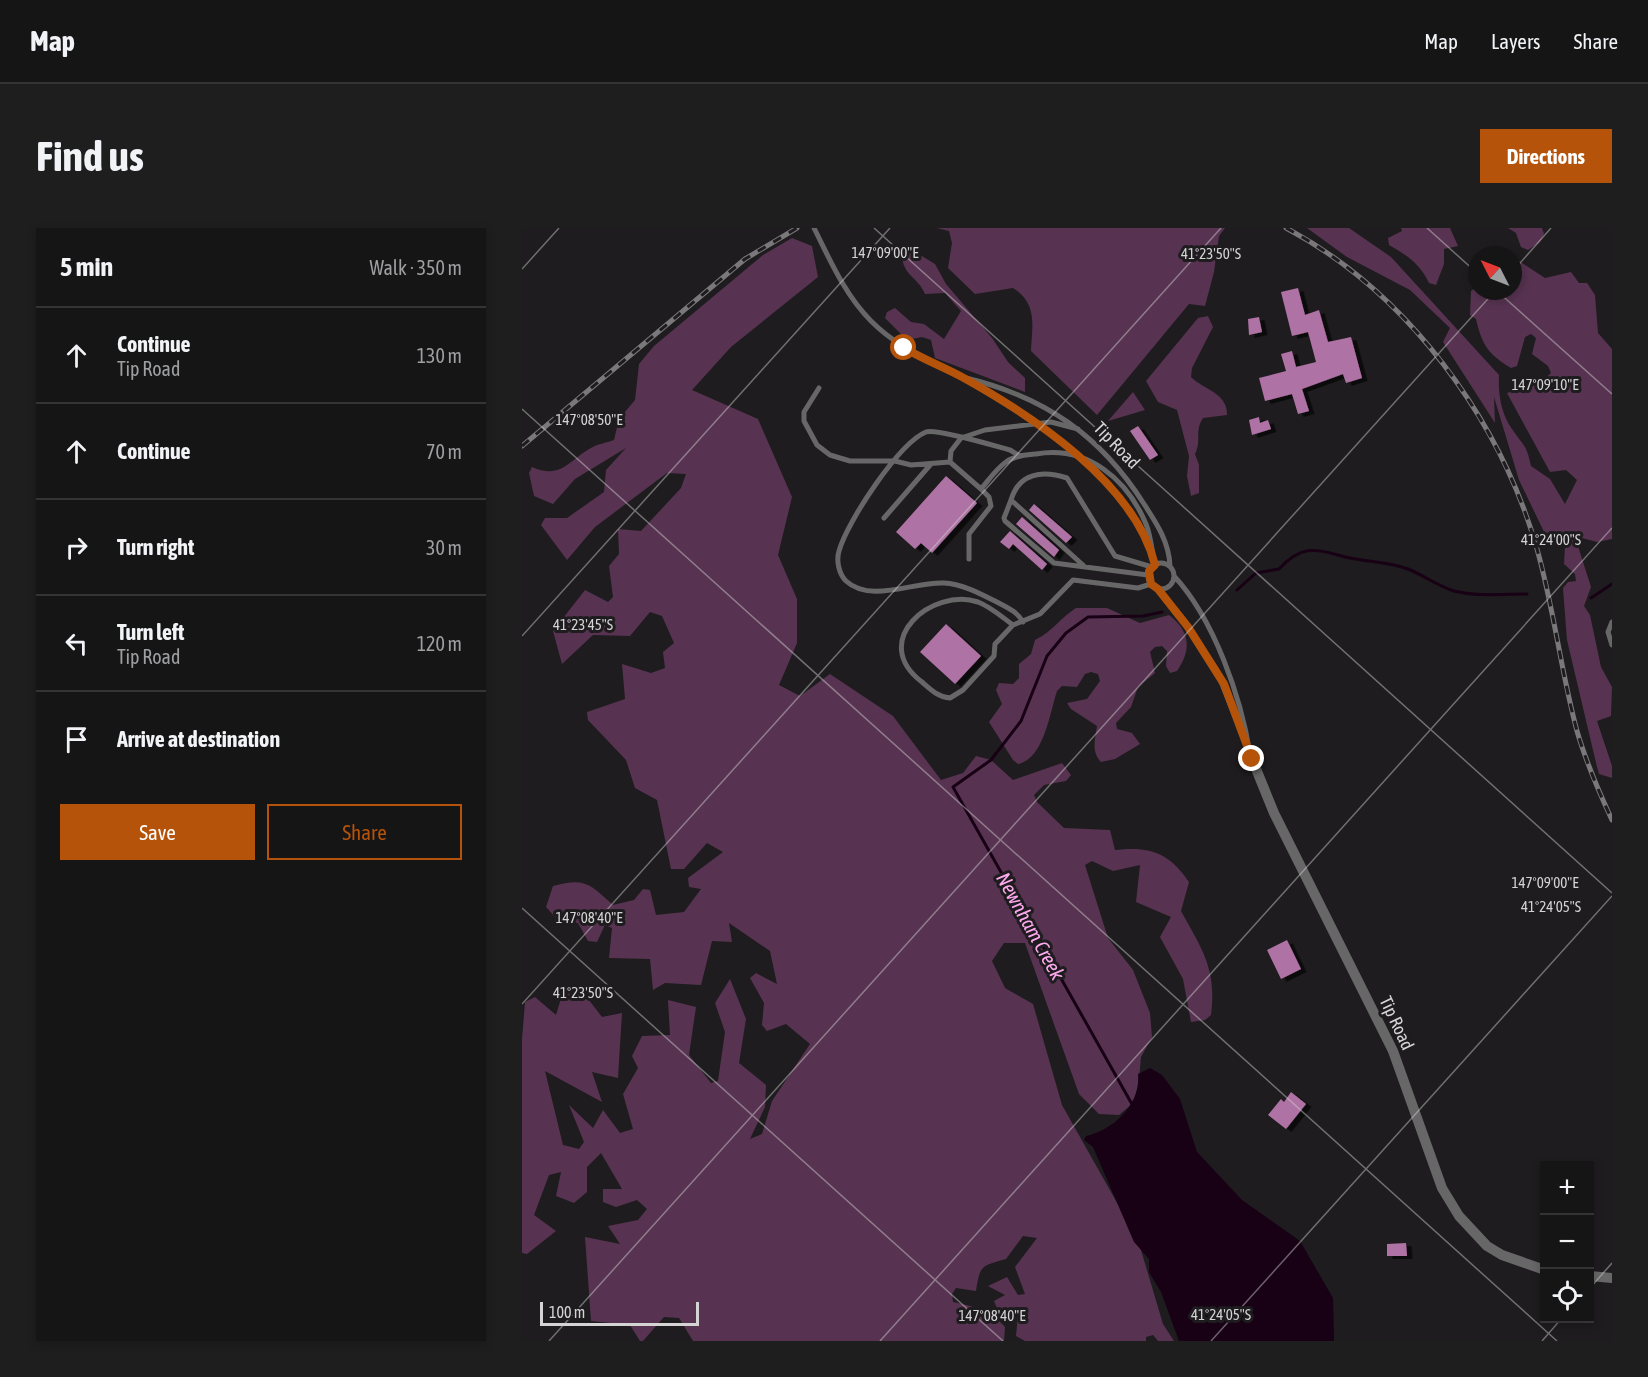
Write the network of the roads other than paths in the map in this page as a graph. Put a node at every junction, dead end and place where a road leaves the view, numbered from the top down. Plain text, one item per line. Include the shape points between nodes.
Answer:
1 (814, 228) edge
2 (962, 377) junction
3 (819, 388) dead end
4 (1037, 422) junction
5 (1077, 429) junction
6 (961, 438) junction
7 (1020, 456) junction
8 (1078, 457) junction
9 (895, 461) junction
10 (950, 462) junction
11 (931, 464) junction
12 (981, 489) junction
13 (1011, 500) junction
14 (884, 518) dead end
15 (1150, 545) junction
16 (969, 559) dead end
17 (1084, 566) junction
18 (1153, 566) junction
19 (1170, 566) junction
20 (1148, 575) junction
21 (1174, 576) junction
22 (1151, 584) junction
23 (1158, 589) junction
24 (1023, 622) junction
25 (1612, 622) edge
26 (1013, 625) junction
27 (1612, 645) edge
28 (1250, 754) junction
29 (1542, 1269) edge
30 (1594, 1276) edge
31 (1612, 1278) edge

1 - 2 lane, Tip Road via 846,291 871,321 904,348
2 - 4 lane, Tip Road
2 - 5 lane, Tip Road via 1035,402
3 - 9 lane via 804,412 804,421 817,445 841,459
4 - 5 lane via 1062,423
4 - 6 lane
4 - 8 lane, Tip Road
5 - 19 lane, Tip Road via 1104,451 1135,489 1166,541
6 - 7 lane
6 - 9 lane via 929,431 914,438
6 - 10 lane via 951,450
7 - 8 lane via 1053,451
7 - 12 lane via 1006,462
8 - 15 lane, Tip Road via 1123,504
8 - 15 lane via 1108,470 1125,490 1148,527
9 - 11 lane
9 - 24 lane via 876,484 839,552 841,574 847,582 870,590 956,585 1019,614
10 - 11 lane
10 - 12 lane
11 - 14 lane
12 - 16 lane via 991,506 969,534
13 - 17 lane
13 - 17 lane via 1004,518 1009,525 1054,563
13 - 18 lane via 1016,486 1028,476 1037,473 1067,478 1114,556
15 - 18 lane
17 - 20 lane
18 - 19 lane
18 - 20 lane
19 - 21 lane
20 - 22 lane
21 - 23 lane via 1170,586
21 - 28 lane, Tip Road via 1197,607 1232,680
22 - 23 lane
22 - 24 lane via 1137,588 1073,580 1040,614
23 - 28 lane, Tip Road via 1224,684
24 - 26 lane
25 - 27 lane via 1608,632
26 - 26 lane via 995,644 993,656 963,690 950,698 914,677 901,658 899,647 905,631 920,615 941,602 976,602
28 - 29 street, Tip Road via 1274,813 1393,1051 1442,1188 1459,1216 1487,1246
30 - 31 street

